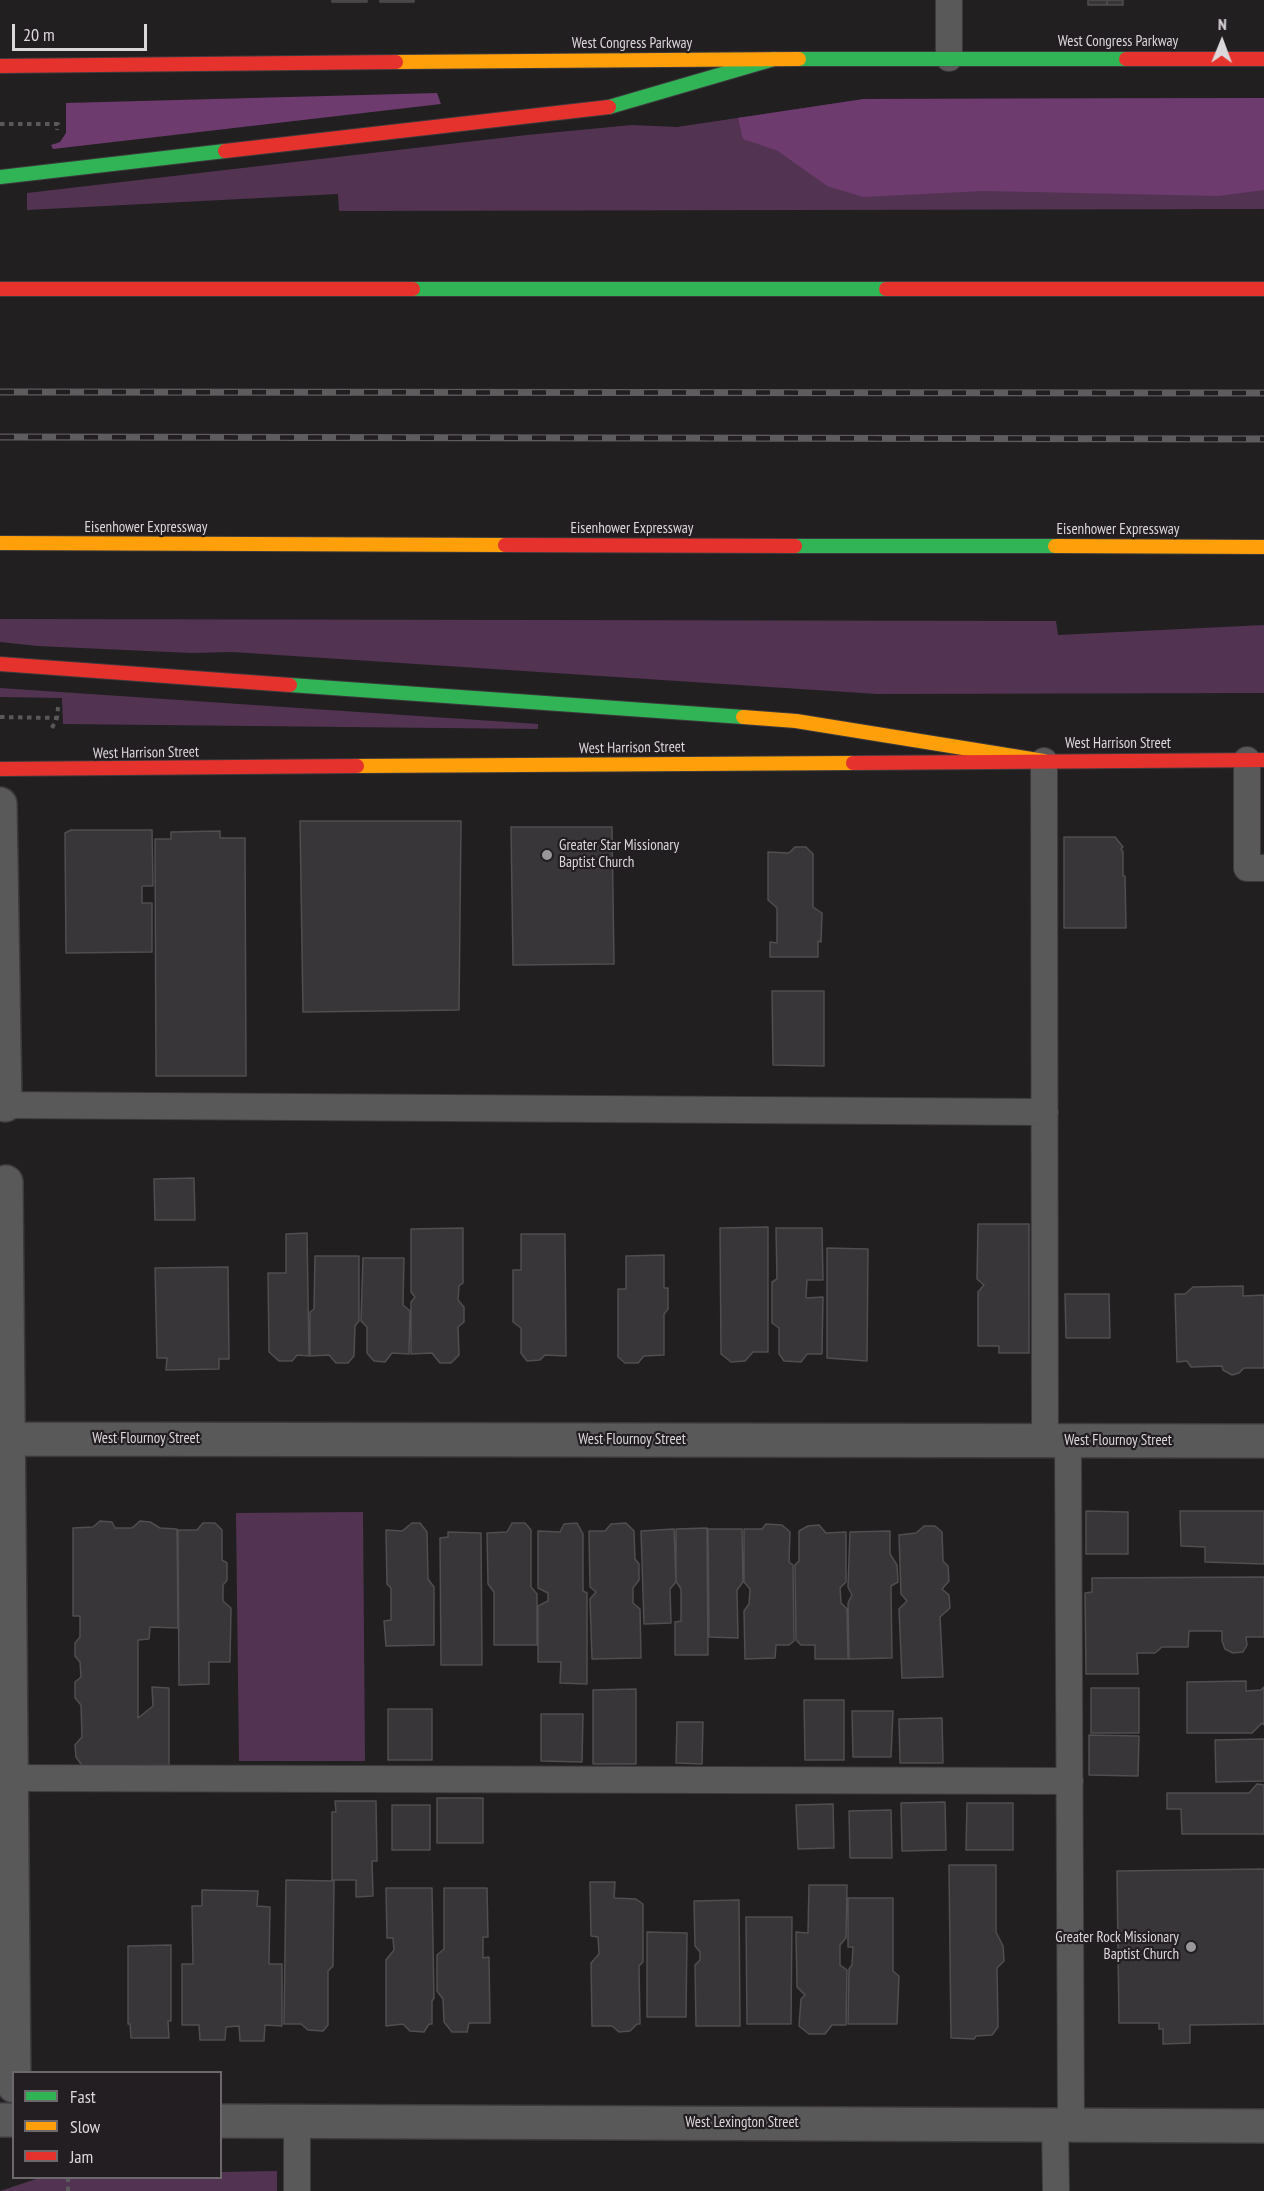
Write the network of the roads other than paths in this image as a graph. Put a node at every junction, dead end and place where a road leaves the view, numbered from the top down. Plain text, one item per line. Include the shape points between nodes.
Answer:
1 (949, 0) edge
2 (949, 58) junction
3 (774, 59) junction
4 (1264, 59) edge
5 (0, 66) edge
6 (0, 177) edge
7 (0, 289) edge
8 (1264, 289) edge
9 (0, 543) edge
10 (1264, 547) edge
11 (0, 664) edge
12 (1256, 760) edge
13 (1044, 761) junction
14 (0, 769) edge
15 (0, 804) edge
16 (1264, 868) edge
17 (2, 1105) edge
18 (1045, 1112) junction
19 (6, 1182) dead end
20 (4, 1439) edge
21 (1057, 1441) junction
22 (1264, 1441) edge
23 (5, 1778) edge
24 (1070, 1781) junction
25 (14, 2071) edge
26 (222, 2121) edge
27 (297, 2121) junction
28 (1063, 2124) junction
29 (1264, 2126) edge
30 (297, 2191) edge
31 (1056, 2191) edge

1 - 2 lane
2 - 3 main road, West Congress Parkway
2 - 4 main road, West Congress Parkway
3 - 5 main road, West Congress Parkway
3 - 6 main road via 611,107
7 - 8 main road
9 - 10 main road, Eisenhower Expressway
11 - 13 main road via 796,721
12 - 13 main road, West Harrison Street
12 - 16 lane via 1247,868
13 - 14 main road, West Harrison Street
13 - 18 lane
15 - 17 street
17 - 18 lane
18 - 21 lane
19 - 20 street
20 - 21 street, West Flournoy Street
20 - 23 street
21 - 22 street, West Flournoy Street
21 - 24 lane
23 - 24 lane
23 - 25 street
24 - 28 lane
26 - 27 street, West Lexington Street
27 - 28 street, West Lexington Street
27 - 30 lane
28 - 29 street, West Lexington Street
28 - 31 lane

